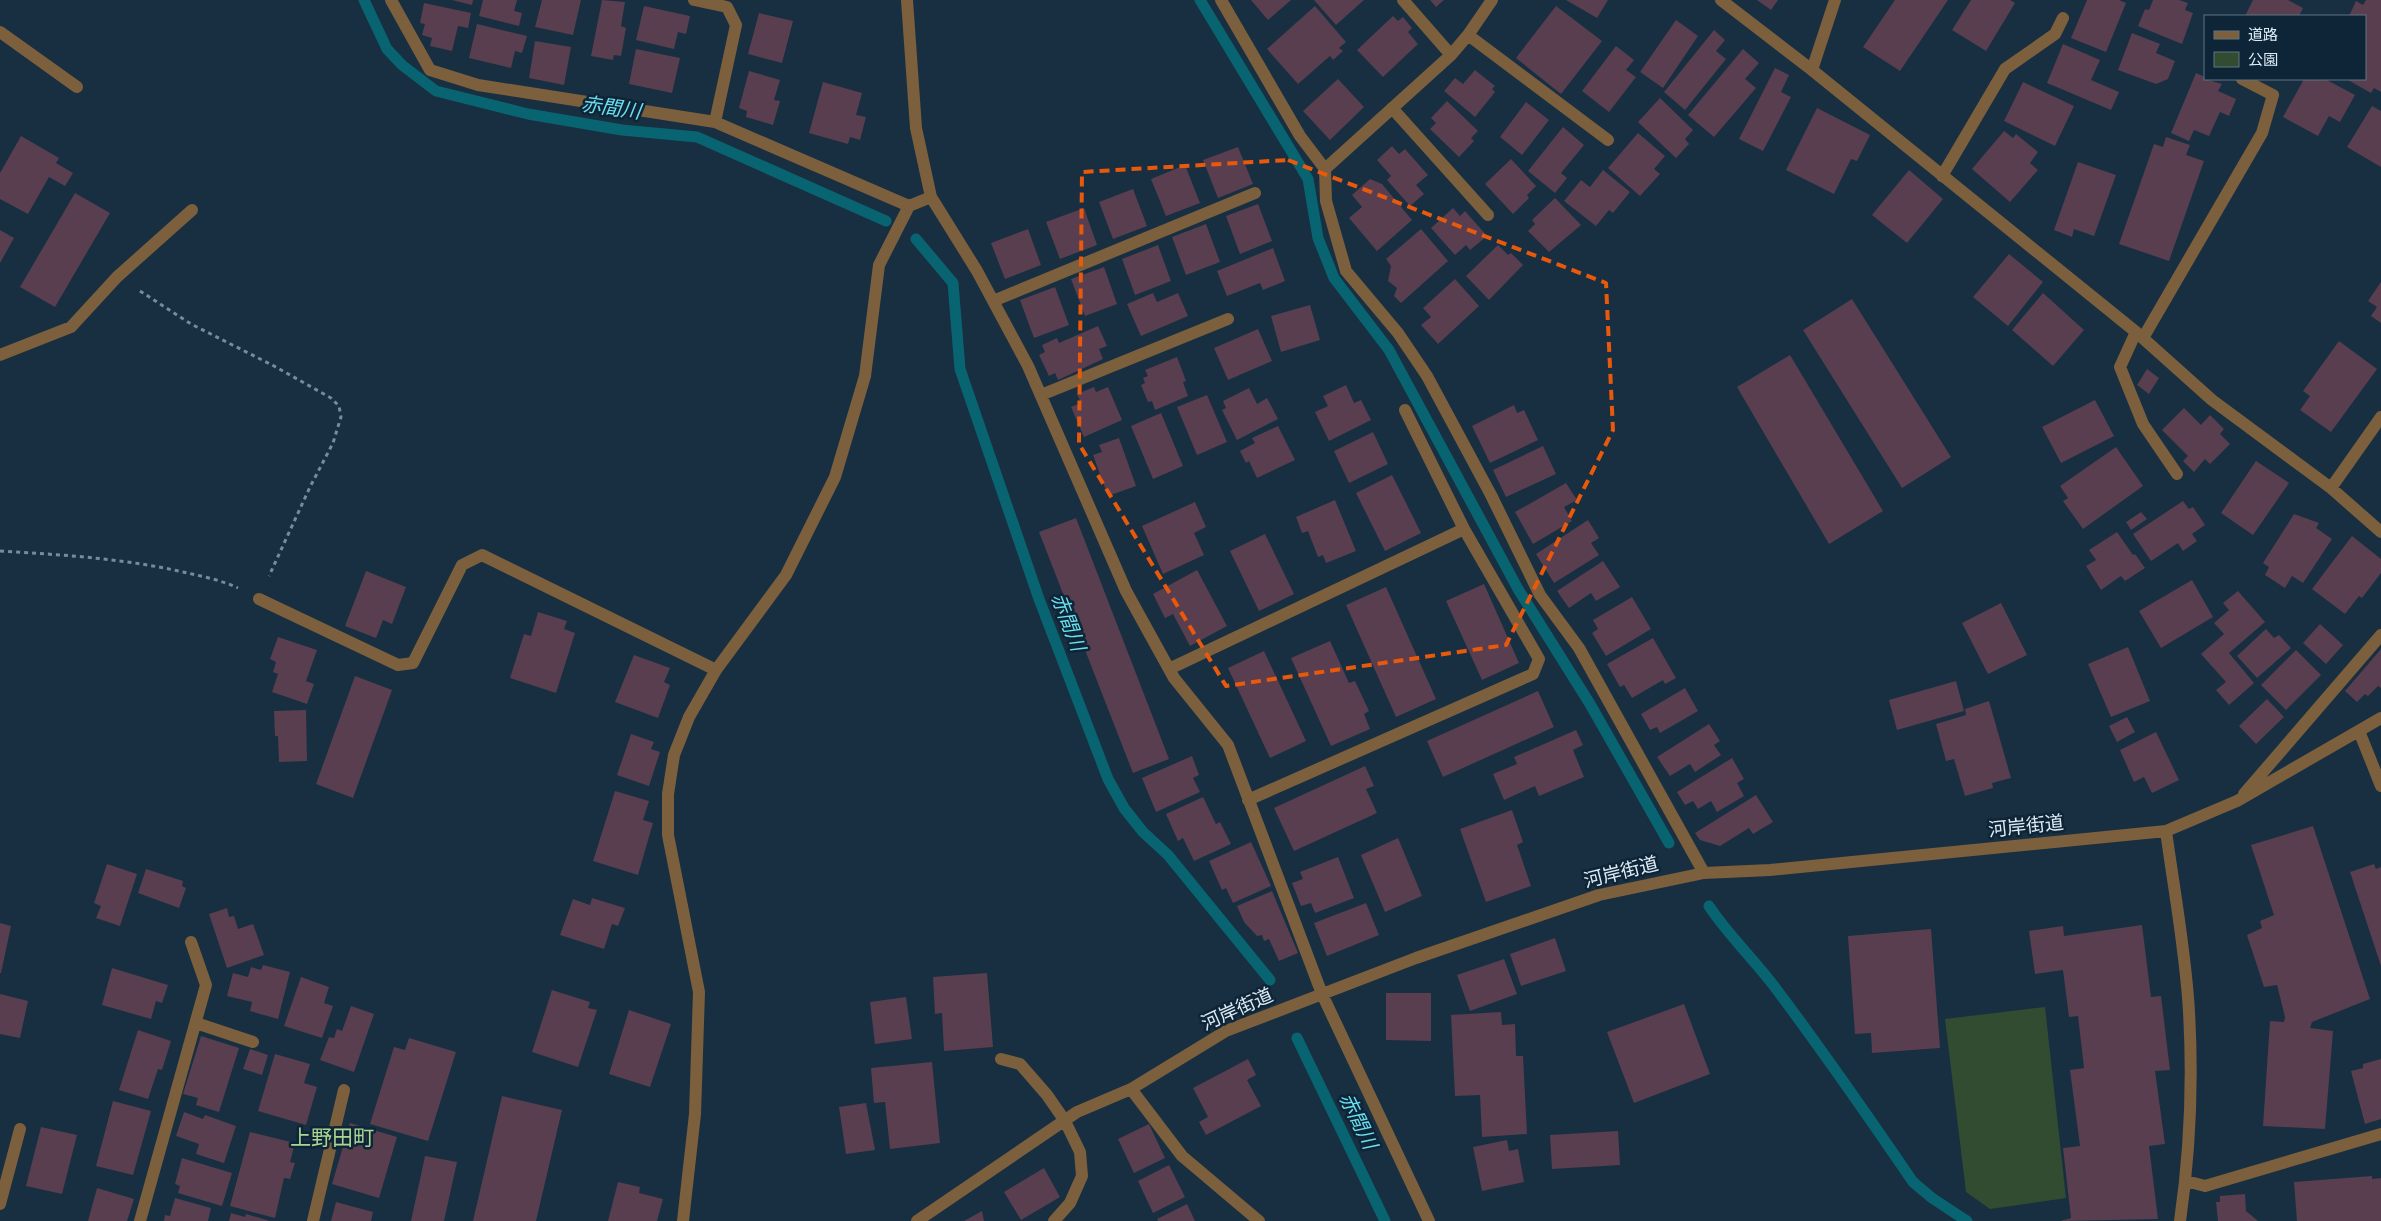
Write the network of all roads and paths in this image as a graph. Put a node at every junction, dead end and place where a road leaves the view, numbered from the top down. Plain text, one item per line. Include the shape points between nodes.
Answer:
1 (391, 0) edge
2 (694, 0) edge
3 (907, 0) edge
4 (1221, 0) edge
5 (1404, 0) edge
6 (1492, 0) edge
7 (1721, 0) edge
8 (1835, 0) edge
9 (2063, 18) dead end
10 (0, 32) edge
11 (1468, 34) junction
12 (1450, 54) junction
13 (1812, 70) junction
14 (2244, 80) edge
15 (77, 87) dead end
16 (1392, 108) junction
17 (715, 122) junction
18 (1608, 140) dead end
19 (1325, 169) junction
20 (1942, 176) junction
21 (1255, 192) dead end
22 (931, 197) junction
23 (909, 206) junction
24 (192, 210) dead end
25 (1488, 216) dead end
26 (119, 274) junction
27 (993, 301) junction
28 (1228, 319) dead end
29 (2139, 335) junction
30 (0, 355) edge
31 (1041, 394) junction
32 (1405, 410) dead end
33 (2381, 416) edge
34 (2177, 474) dead end
35 (2331, 488) junction
36 (1464, 529) junction
37 (2381, 532) edge
38 (0, 551) edge
39 (259, 599) junction
40 (2381, 635) edge
41 (1169, 669) junction
42 (716, 670) junction
43 (2381, 718) edge
44 (2359, 731) junction
45 (2381, 786) edge
46 (1248, 800) junction
47 (2237, 801) junction
48 (2166, 831) junction
49 (1704, 873) junction
50 (191, 942) dead end
51 (1322, 994) junction
52 (196, 1023) junction
53 (253, 1042) dead end
54 (1001, 1059) dead end
55 (1132, 1089) junction
56 (344, 1090) dead end
57 (1065, 1121) junction
58 (20, 1128) dead end
59 (2381, 1134) edge
60 (2186, 1181) junction
61 (0, 1204) edge
62 (140, 1221) edge
63 (313, 1221) edge
64 (683, 1221) edge
65 (917, 1221) edge
66 (1054, 1221) edge
67 (1259, 1221) edge
68 (1429, 1221) edge
69 (2180, 1221) edge

1 - 17 street via 430,70 478,85
2 - 17 street via 727,7 736,25
3 - 22 street via 916,128
4 - 19 street via 1300,136
5 - 12 street
6 - 11 street
7 - 13 street
8 - 13 street
9 - 20 street via 2055,34 2005,69
10 - 15 street
11 - 12 street
11 - 18 street
12 - 16 street
13 - 20 street
14 - 29 street via 2273,95 2262,133
16 - 19 street
16 - 25 street
17 - 23 street
19 - 49 street via 1326,202 1346,271 1398,333 1427,376 1540,595 1579,648
20 - 29 street
21 - 27 street
22 - 23 street
22 - 27 street
23 - 42 street via 879,265 865,376 835,477 786,575
24 - 26 street
26 - 30 street via 70,327
26 - 39 path via 136,289 191,324 274,366 339,406 341,418 332,443
27 - 31 street
28 - 31 street
29 - 34 street via 2120,367 2143,424
29 - 35 street via 2212,400
31 - 41 street via 1126,591
32 - 36 street
33 - 35 street
35 - 37 street
36 - 41 street
36 - 46 street via 1539,659 1533,674
38 - 39 path via 149,564 228,583
39 - 42 street via 398,665 413,663 462,565 482,555
40 - 47 street
41 - 46 street via 1228,745
42 - 64 street via 689,716 674,755 668,794 668,835 699,992 695,1114
43 - 44 street, 河岸街道
44 - 45 street
44 - 47 street, 河岸街道
46 - 51 street
47 - 48 street, 河岸街道
48 - 49 street, 河岸街道 via 1770,870
48 - 60 street via 2189,1010 2192,1086
49 - 51 street, 河岸街道 via 1599,895
50 - 52 street via 206,985
51 - 55 street, 河岸街道 via 1226,1031
51 - 68 street
52 - 53 street
52 - 62 street
54 - 57 street via 1020,1064
55 - 57 street, 河岸街道 via 1077,1112
55 - 67 street via 1182,1156
56 - 63 street
57 - 65 street, 河岸街道
57 - 66 street via 1080,1152 1082,1176 1070,1203
58 - 61 street
59 - 60 street via 2205,1186
60 - 69 street

